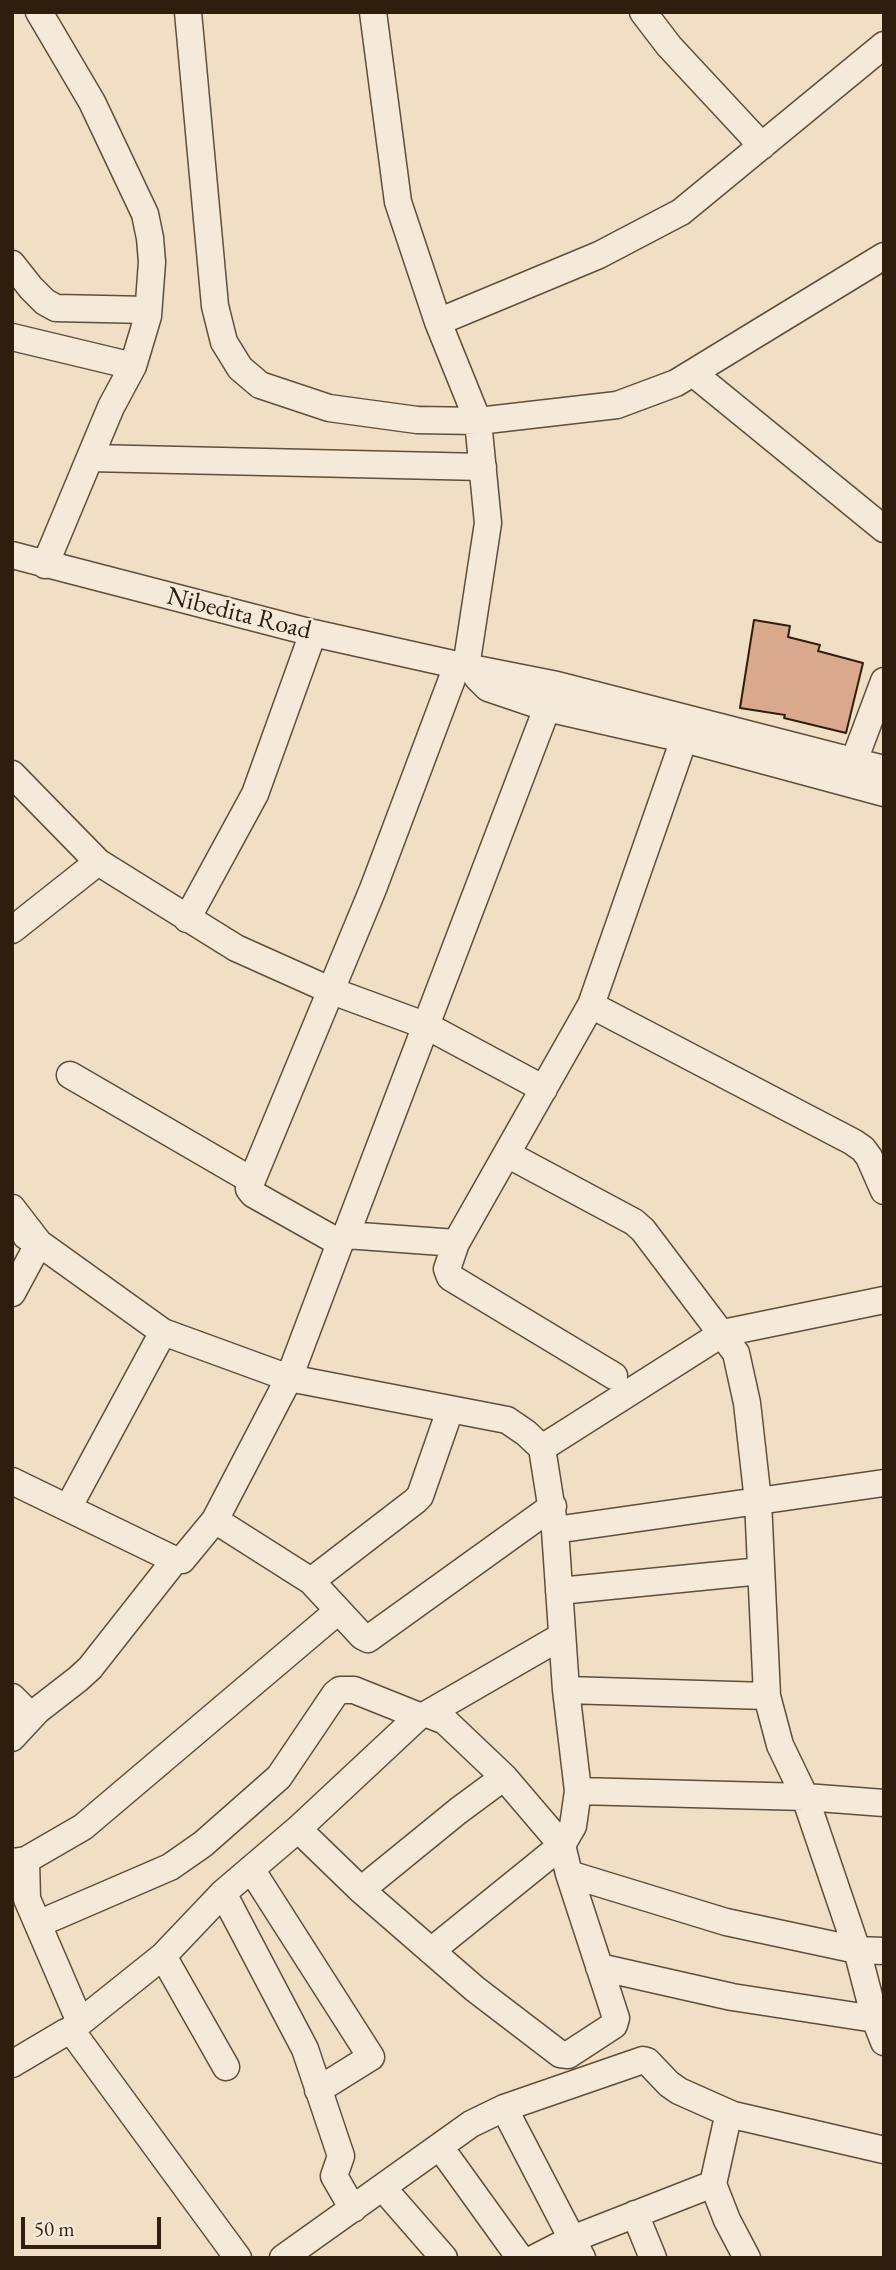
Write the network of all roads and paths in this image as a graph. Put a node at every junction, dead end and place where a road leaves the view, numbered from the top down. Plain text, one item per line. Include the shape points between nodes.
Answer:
1 (39, 12) edge
2 (188, 12) edge
3 (373, 12) edge
4 (643, 12) edge
5 (884, 44) edge
6 (762, 146) junction
7 (884, 256) edge
8 (12, 264) edge
9 (148, 310) junction
10 (438, 321) junction
11 (12, 337) edge
12 (133, 366) junction
13 (693, 373) junction
14 (478, 421) junction
15 (90, 458) junction
16 (483, 467) junction
17 (884, 529) edge
18 (12, 555) edge
19 (45, 565) junction
20 (313, 633) junction
21 (461, 666) junction
22 (884, 681) edge
23 (547, 708) junction
24 (684, 739) junction
25 (854, 761) junction
26 (884, 769) edge
27 (12, 774) edge
28 (884, 793) edge
29 (99, 862) junction
30 (187, 919) junction
31 (12, 930) edge
32 (332, 991) junction
33 (591, 1005) junction
34 (426, 1026) junction
35 (70, 1075) dead end
36 (544, 1089) junction
37 (508, 1154) junction
38 (251, 1180) junction
39 (884, 1191) edge
40 (12, 1208) edge
41 (12, 1230) edge
42 (343, 1239) junction
43 (39, 1243) junction
44 (456, 1243) junction
45 (12, 1293) edge
46 (884, 1300) edge
47 (163, 1332) junction
48 (723, 1334) junction
49 (614, 1376) dead end
50 (289, 1378) junction
51 (450, 1410) junction
52 (541, 1448) junction
53 (12, 1481) edge
54 (884, 1483) edge
55 (758, 1502) junction
56 (68, 1508) junction
57 (554, 1518) junction
58 (215, 1520) junction
59 (175, 1560) junction
60 (761, 1571) junction
61 (311, 1581) junction
62 (559, 1591) junction
63 (338, 1611) junction
64 (562, 1636) junction
65 (566, 1690) junction
66 (767, 1696) junction
67 (12, 1697) edge
68 (423, 1715) junction
69 (31, 1716) junction
70 (12, 1738) edge
71 (504, 1777) junction
72 (578, 1791) junction
73 (805, 1797) junction
74 (884, 1803) edge
75 (298, 1829) junction
76 (562, 1845) junction
77 (19, 1861) edge
78 (251, 1868) junction
79 (569, 1874) junction
80 (361, 1890) junction
81 (223, 1893) junction
82 (38, 1924) junction
83 (857, 1950) junction
84 (431, 1951) junction
85 (884, 1951) edge
86 (163, 1956) junction
87 (599, 1967) junction
88 (74, 2027) junction
89 (605, 2031) junction
90 (879, 2031) edge
91 (12, 2064) edge
92 (226, 2067) dead end
93 (613, 2070) junction
94 (318, 2090) junction
95 (504, 2108) junction
96 (733, 2115) junction
97 (440, 2147) junction
98 (883, 2149) edge
99 (713, 2184) junction
100 (383, 2188) junction
101 (353, 2209) junction
102 (635, 2214) junction
103 (577, 2248) edge
104 (237, 2258) edge
105 (284, 2258) edge
106 (444, 2258) edge
107 (520, 2258) edge
108 (535, 2258) edge
109 (653, 2258) edge
110 (747, 2258) edge

1 - 9 street via 92,102 145,214 152,262
2 - 14 street via 215,306 224,342 240,368 260,385 329,408 417,421
3 - 10 street via 398,202
4 - 6 street
5 - 6 street
6 - 10 street via 681,212 599,255
7 - 13 street
8 - 9 street via 45,302 56,308
9 - 12 street
10 - 14 street
11 - 12 street
12 - 15 street
13 - 14 street via 617,405
13 - 17 street
14 - 16 street
15 - 16 street
15 - 19 street
16 - 21 street via 488,523
18 - 19 street, Nibedita Road
19 - 20 street, Nibedita Road
20 - 21 street, Nibedita Road
20 - 30 street via 255,794
21 - 23 street, Nibedita Road via 488,688
21 - 25 street, Nibedita Road via 557,685
21 - 32 street
22 - 25 street
23 - 24 street, Nibedita Road
23 - 34 street
24 - 28 street, Nibedita Road
24 - 33 street
25 - 26 street, Nibedita Road
27 - 29 street
29 - 30 street
29 - 31 street
30 - 32 street via 236,948
32 - 34 street
32 - 38 street
33 - 36 street
33 - 39 street via 853,1142 869,1157
34 - 36 street
34 - 42 street
35 - 38 street
36 - 37 street
37 - 44 street
37 - 48 street via 634,1222
38 - 42 street via 253,1194
40 - 43 street
41 - 43 street
42 - 44 street
42 - 50 street
43 - 45 street
43 - 47 street
44 - 49 street via 447,1269 450,1278
46 - 48 street
47 - 50 street
47 - 56 street
48 - 52 street
48 - 55 street via 736,1353 747,1403
50 - 51 street
50 - 58 street
51 - 52 street via 507,1420
51 - 61 street via 420,1496
52 - 57 street
53 - 56 street
54 - 55 street
55 - 57 street
55 - 60 street
56 - 59 street
57 - 62 street
57 - 63 street via 368,1639
58 - 59 street via 182,1560
58 - 61 street
59 - 69 street via 89,1668
60 - 62 street
60 - 66 street
61 - 63 street
62 - 64 street
63 - 77 street via 83,1827
64 - 65 street
64 - 68 street
65 - 66 street
65 - 72 street
66 - 73 street via 780,1745
67 - 69 street
68 - 71 street via 444,1721
68 - 75 street
68 - 82 street via 354,1690 340,1690 279,1777 203,1844 170,1867
69 - 70 street
71 - 76 street
71 - 80 street
72 - 73 street
72 - 76 street via 573,1826
73 - 74 street
73 - 83 street
75 - 78 street
75 - 80 street
76 - 79 street
76 - 84 street
77 - 82 street
78 - 81 street
78 - 94 street via 371,2057
79 - 83 street via 726,1922
79 - 87 street
80 - 84 street
81 - 86 street
81 - 94 street via 305,2049
82 - 88 street
83 - 85 street
83 - 90 street
84 - 89 street via 560,2054 568,2055
86 - 88 street
86 - 92 street
87 - 89 street via 616,2018
87 - 90 street
88 - 91 street
88 - 104 street via 72,2034
89 - 93 street
93 - 95 street
93 - 96 street via 646,2060 680,2091
94 - 101 street via 341,2156 334,2176
95 - 97 street via 471,2124
95 - 103 street
96 - 98 street
96 - 99 street via 727,2121
97 - 100 street
97 - 107 street
99 - 102 street
99 - 110 street
100 - 101 street
100 - 106 street
101 - 105 street
102 - 103 street
102 - 109 street
103 - 108 street

